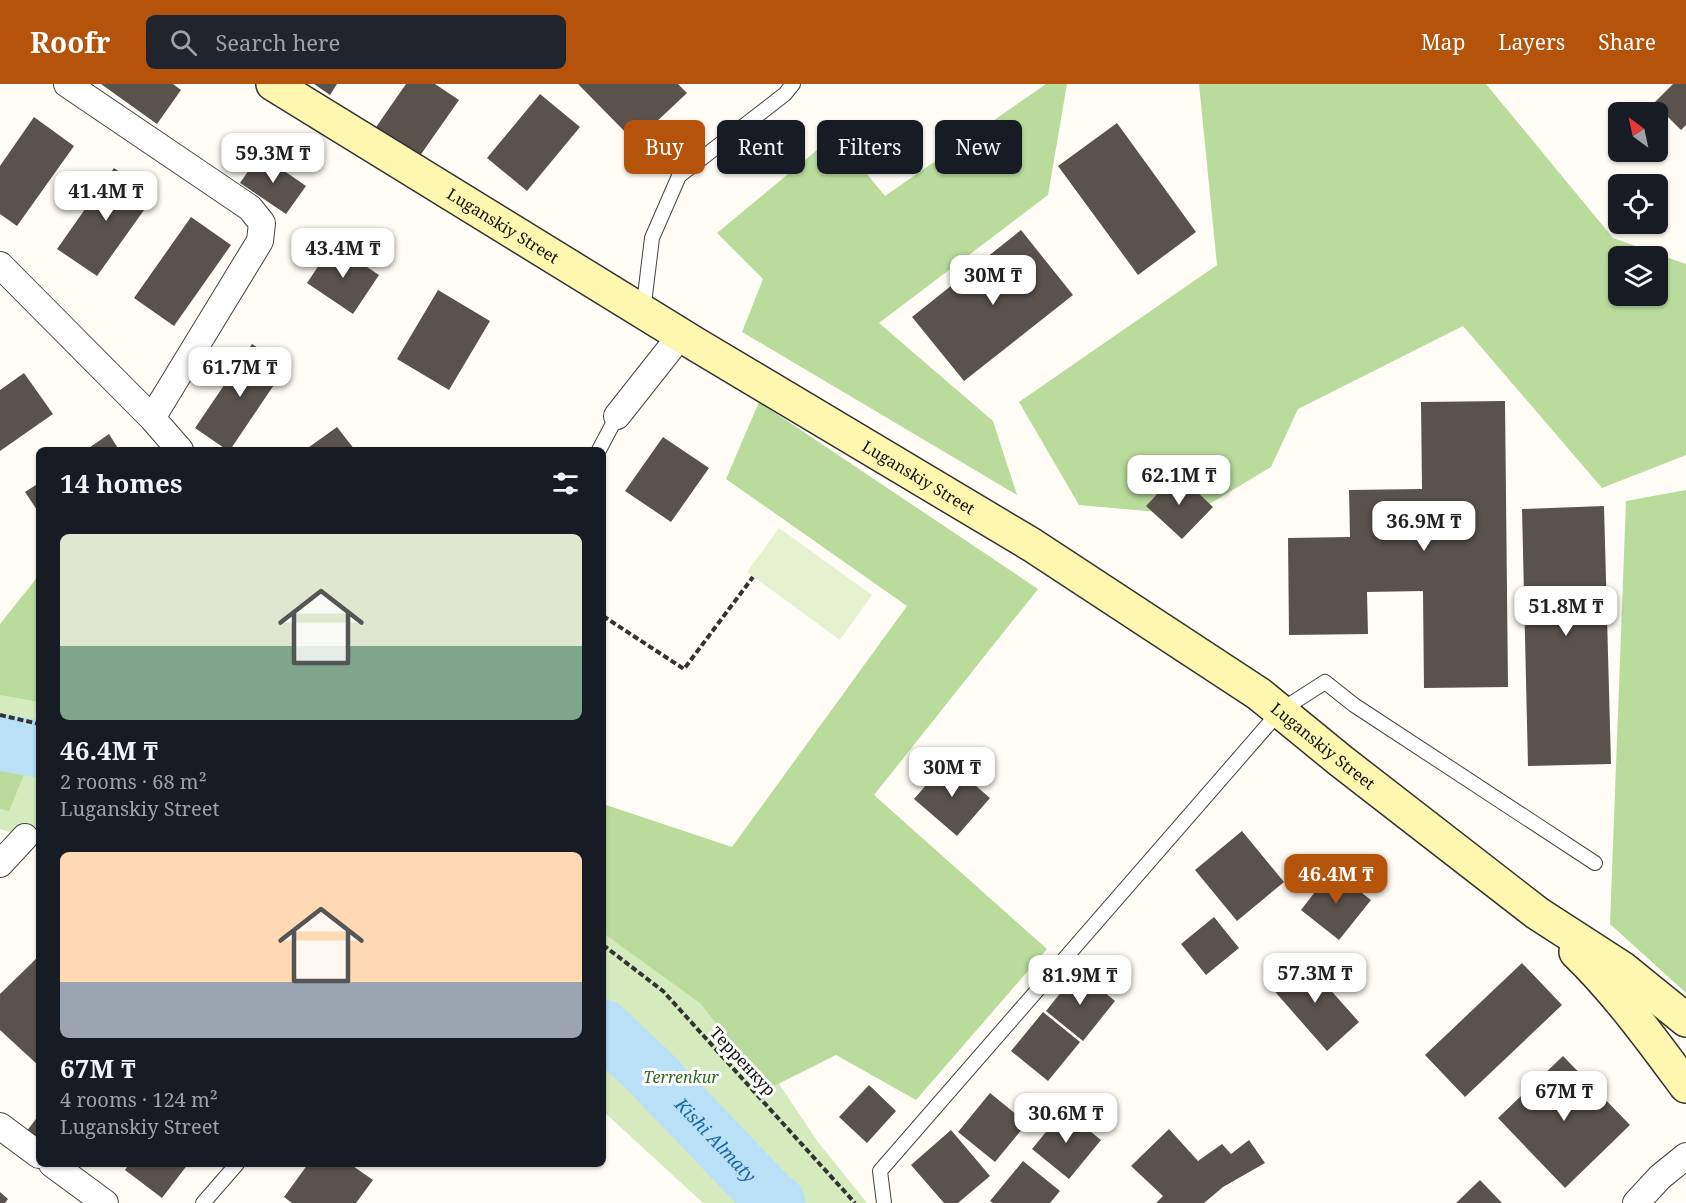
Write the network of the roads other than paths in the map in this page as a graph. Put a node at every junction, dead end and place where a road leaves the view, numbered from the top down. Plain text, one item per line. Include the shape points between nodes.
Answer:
1 (67, 84) edge
2 (273, 84) edge
3 (794, 84) edge
4 (0, 265) edge
5 (643, 312) junction
6 (681, 335) junction
7 (617, 416) joint
8 (152, 418) junction
9 (177, 447) edge
10 (601, 447) edge
11 (1280, 711) junction
12 (26, 837) dead end
13 (1595, 862) dead end
14 (0, 864) edge
15 (1537, 913) junction
16 (1686, 1020) edge
17 (1686, 1086) edge
18 (0, 1126) edge
19 (36, 1153) edge
20 (1686, 1156) edge
21 (56, 1167) edge
22 (234, 1167) edge
23 (105, 1203) edge
24 (203, 1203) edge
25 (884, 1203) edge
26 (1636, 1203) edge

1 - 8 street via 250,208 262,223 260,241
2 - 5 street, Luganskiy Street
3 - 5 lane via 678,176 652,238
4 - 8 street
5 - 6 street, Luganskiy Street
6 - 7 street
6 - 11 street, Luganskiy Street via 1032,545
7 - 10 lane
8 - 9 street
11 - 13 lane via 1325,682 1354,705
11 - 15 street, Luganskiy Street
11 - 25 lane via 880,1171
12 - 14 street
15 - 16 street, Luganskiy Street via 1622,968
15 - 17 street, Luganskiy Street via 1590,966
18 - 19 street
20 - 26 street
21 - 23 street
22 - 24 lane

